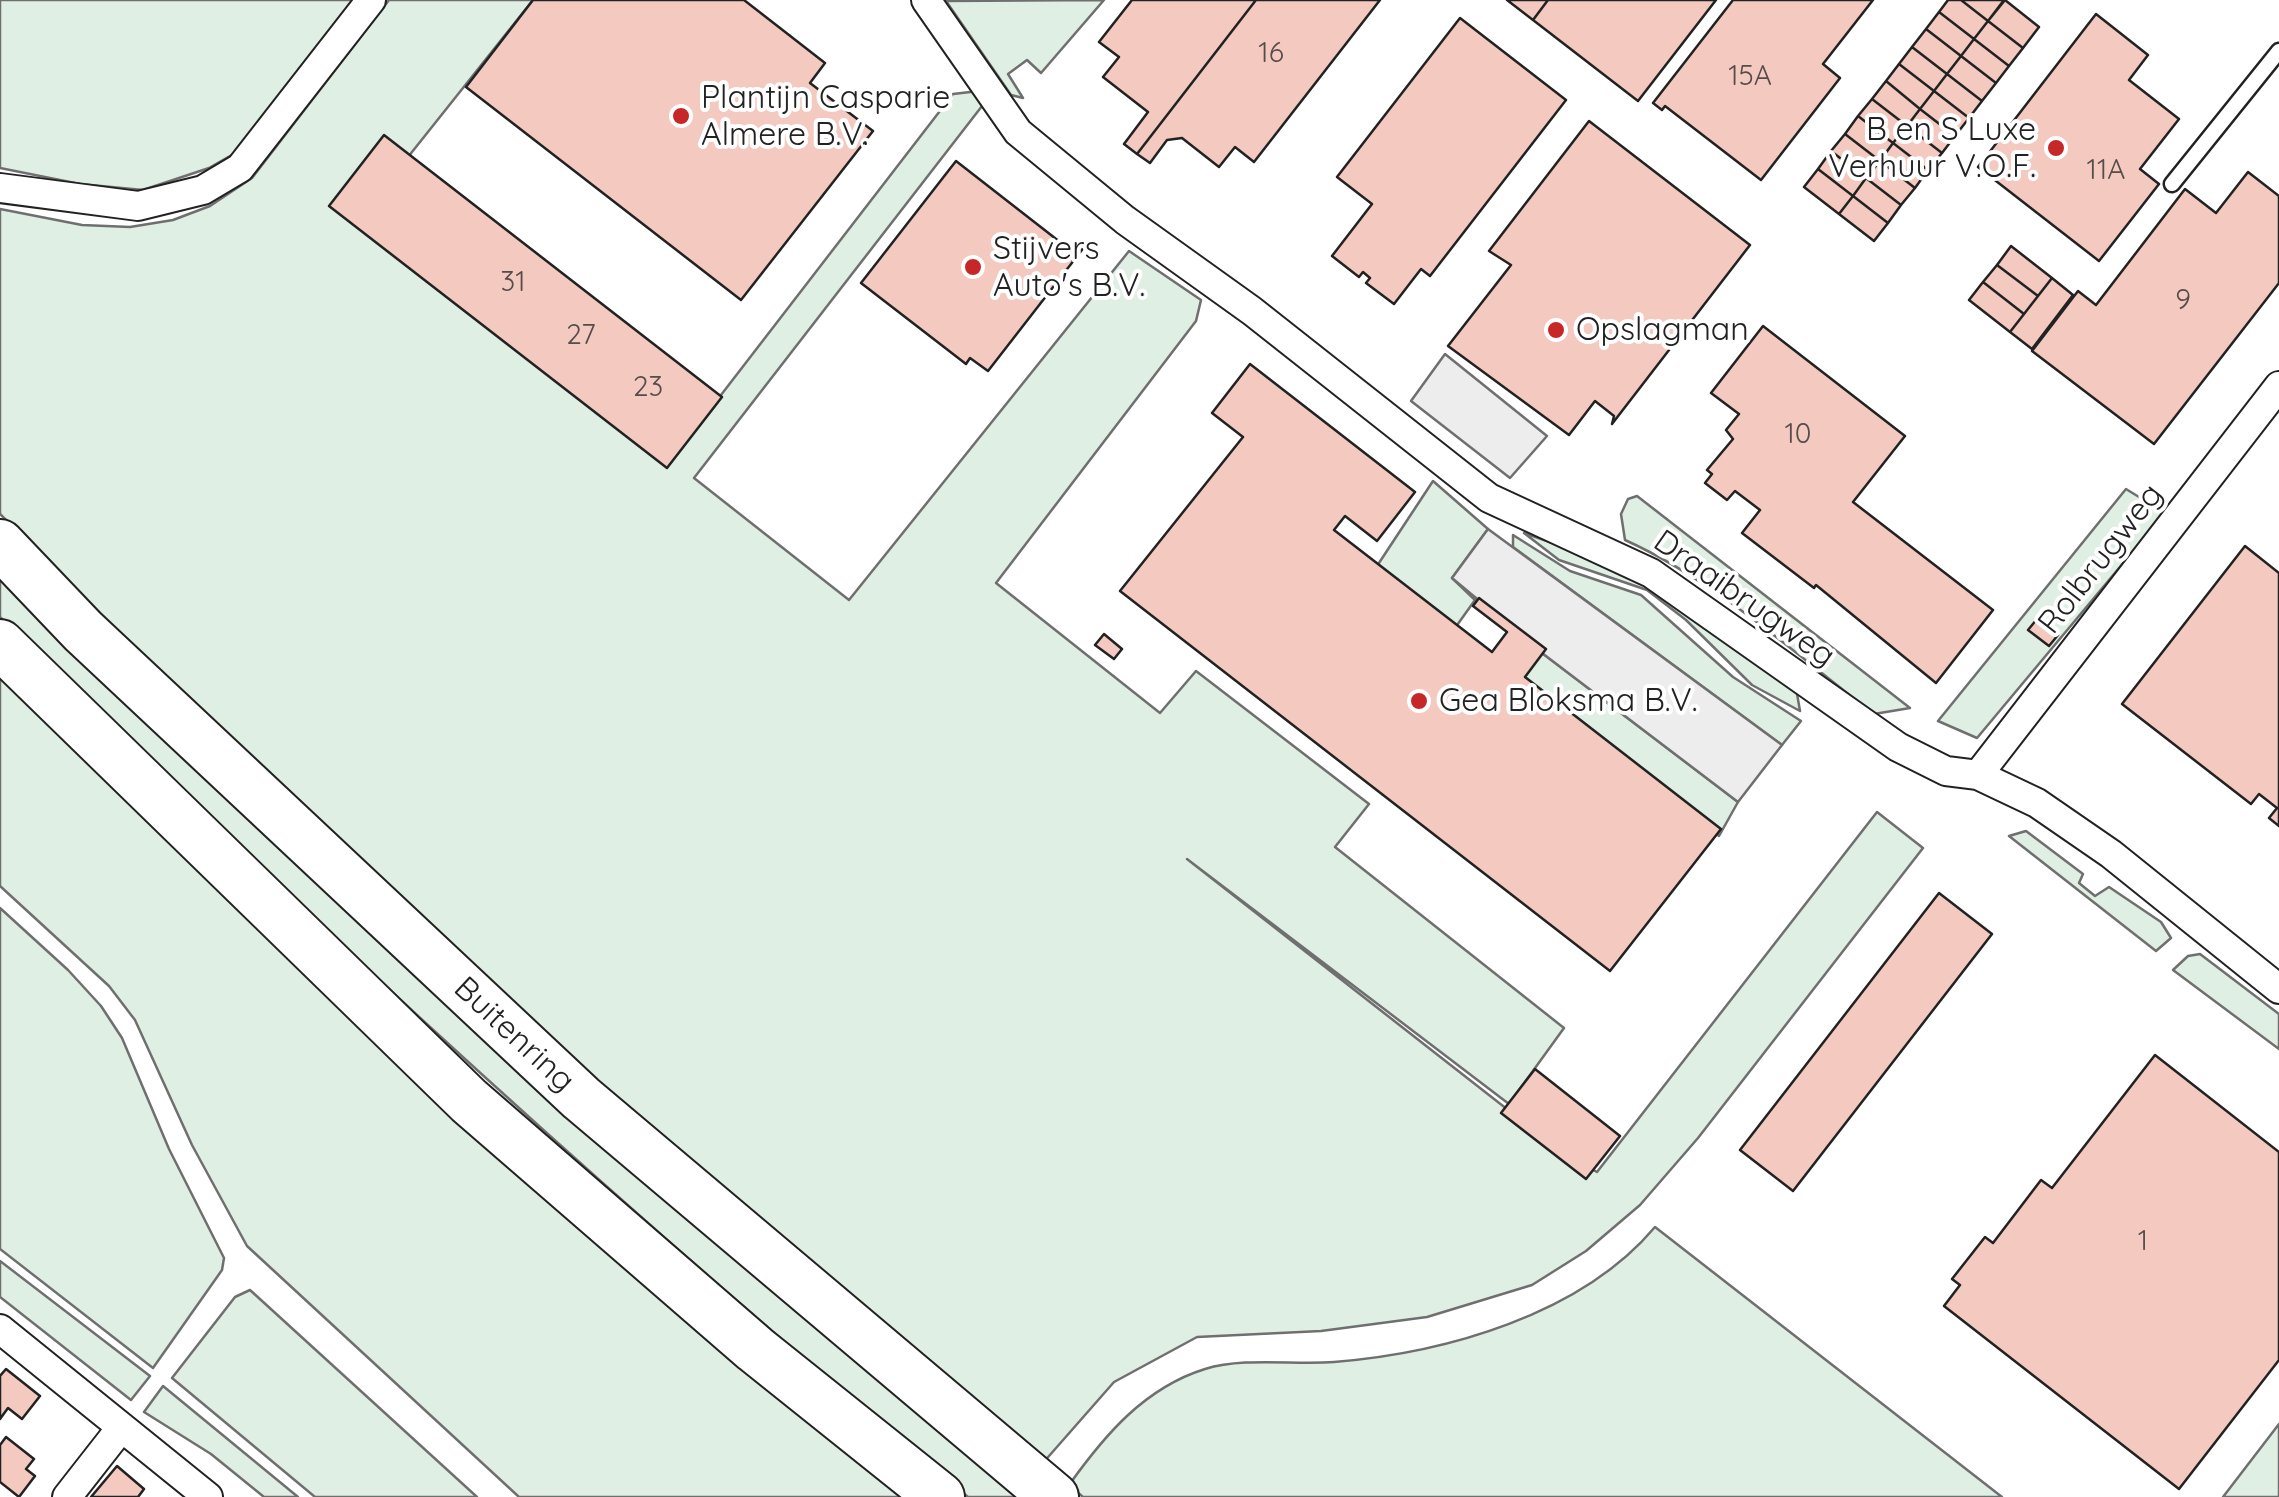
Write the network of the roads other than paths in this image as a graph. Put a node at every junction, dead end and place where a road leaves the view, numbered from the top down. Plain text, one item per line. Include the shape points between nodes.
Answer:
1 (371, 0) edge
2 (926, 0) edge
3 (2279, 51) edge
4 (2172, 184) dead end
5 (0, 188) edge
6 (2279, 386) edge
7 (0, 544) edge
8 (0, 644) edge
9 (1978, 774) junction
10 (2279, 988) edge
11 (0, 1329) edge
12 (121, 1428) junction
13 (1037, 1483) edge
14 (67, 1497) edge
15 (208, 1497) edge
16 (940, 1497) edge

1 - 5 street via 240,168 203,190 138,206
2 - 9 street, Draaibrugweg via 1018,132 1489,498 1652,573 1898,748 1946,771
3 - 4 lane
6 - 9 street, Rolbrugweg
7 - 13 highway, Buitenring via 581,1098
8 - 16 highway via 468,1100 755,1349
9 - 10 street, Draaibrugweg via 2037,803 2111,854
11 - 12 street
12 - 14 street
12 - 15 street

